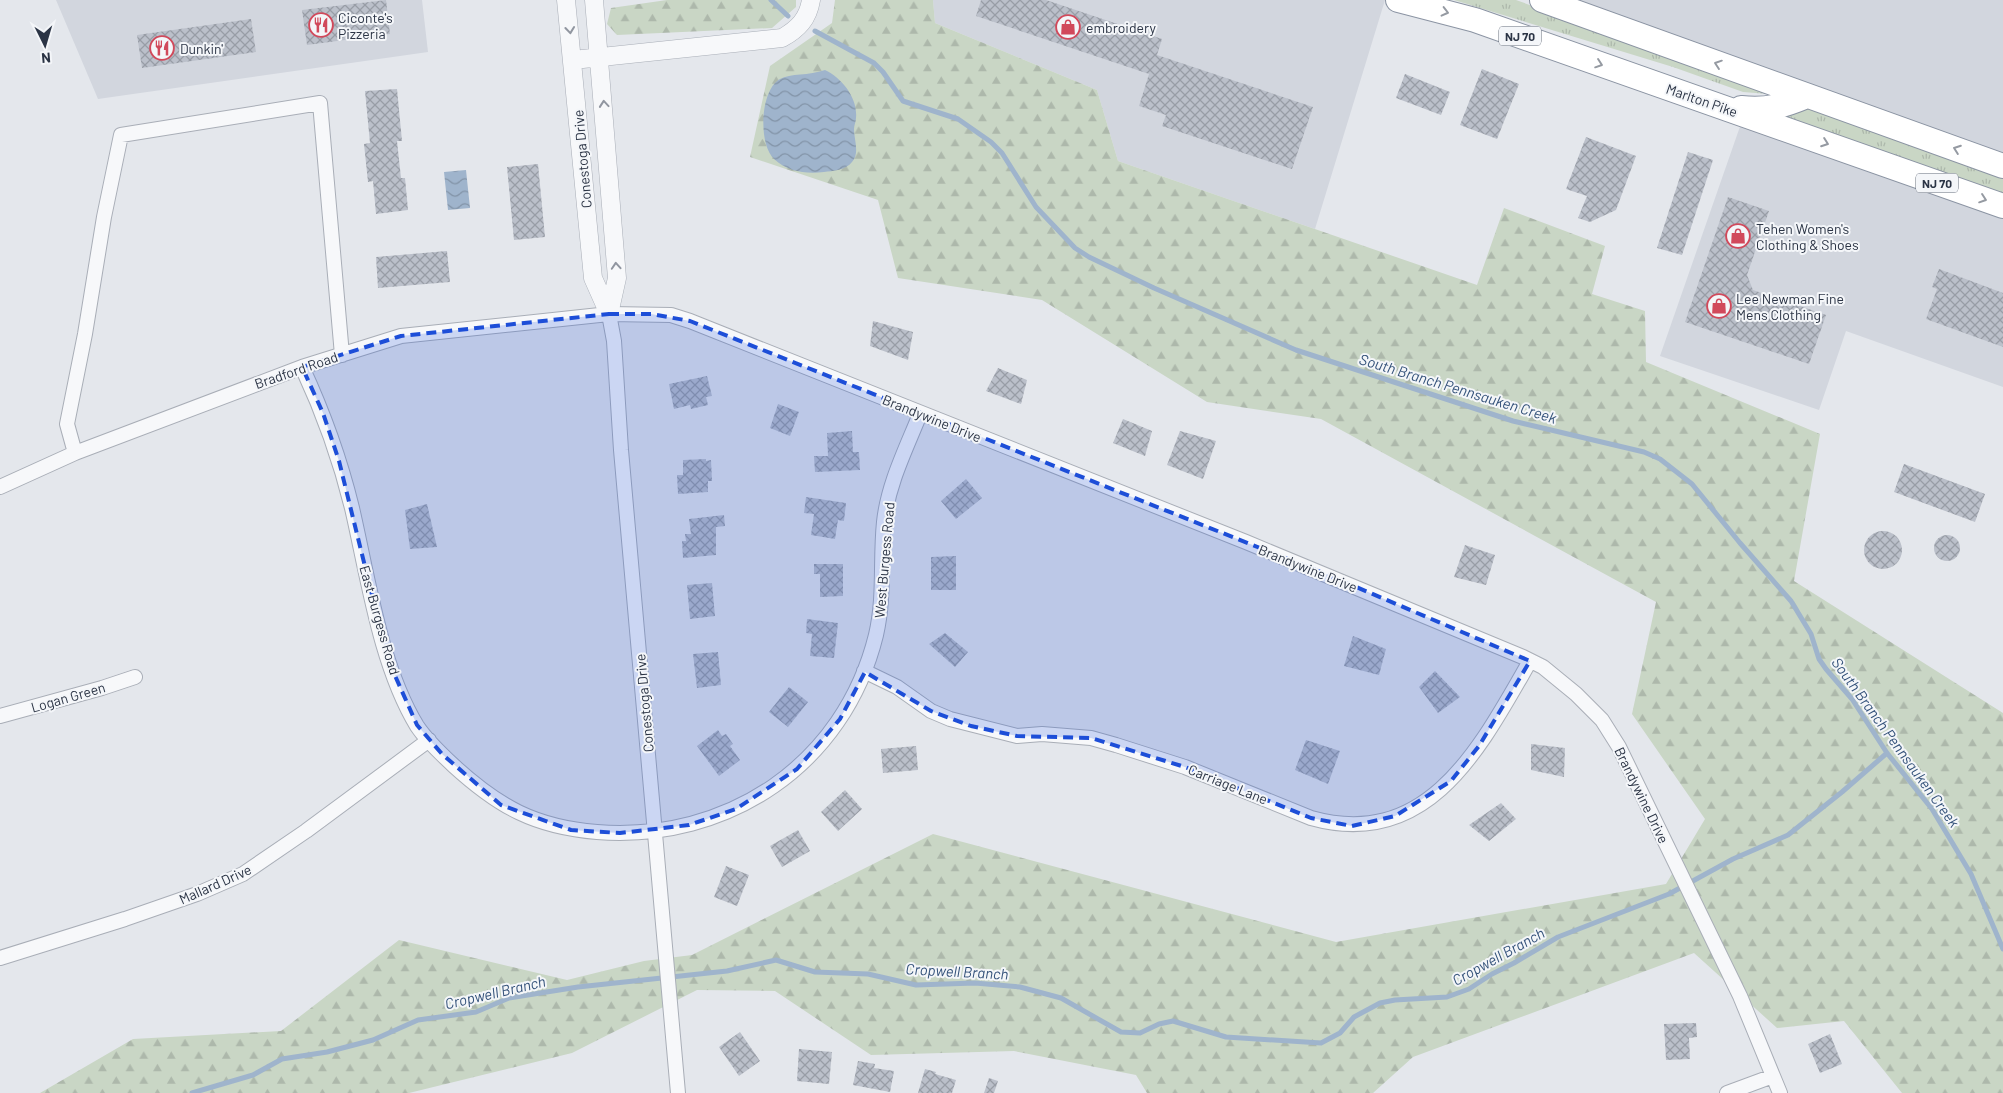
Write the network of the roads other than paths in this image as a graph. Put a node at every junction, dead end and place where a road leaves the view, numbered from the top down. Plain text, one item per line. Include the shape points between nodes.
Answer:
1 (566, 0) edge
2 (594, 0) edge
3 (811, 0) edge
4 (1398, 0) edge
5 (1542, 0) edge
6 (599, 58) junction
7 (573, 60) junction
8 (1807, 96) junction
9 (1717, 105) junction
10 (2003, 166) edge
11 (2003, 206) edge
12 (609, 314) junction
13 (342, 354) junction
14 (302, 367) junction
15 (920, 414) junction
16 (75, 453) junction
17 (0, 487) edge
18 (1530, 661) junction
19 (864, 671) junction
20 (135, 677) dead end
21 (0, 716) edge
22 (429, 740) junction
23 (654, 829) junction
24 (0, 958) edge
25 (1773, 1076) junction
26 (678, 1093) edge
27 (1727, 1093) edge
28 (1780, 1093) edge

1 -> 7 street, Conestoga Drive
2 - 6 street, Conestoga Drive
3 - 6 street via 806,18 782,38
4 -> 9 highway, Marlton Pike / NJ 70 via 1475,20
8 -> 5 highway
6 - 7 street
12 -> 6 street, Conestoga Drive via 617,278
7 - 12 street, Conestoga Drive via 593,278
8 - 9 highway via 1762,110
10 -> 8 highway
9 -> 11 highway, Marlton Pike / NJ 70
12 - 13 street, Bradford Road via 401,336
12 - 15 street, Brandywine Drive via 671,315 690,321
12 - 23 street, Conestoga Drive via 614,341
13 - 14 street, Bradford Road
13 - 16 street via 320,104 121,135 67,424
14 - 16 street, Bradford Road
14 - 22 street, East Burgess Road via 323,412 339,461 388,660 417,725
15 - 18 street, Brandywine Drive via 1328,575
15 - 19 street, West Burgess Road via 887,502 882,599 875,639
16 - 17 street, Bradford Road
18 - 19 street, Carriage Lane via 1479,746 1451,781 1428,799 1395,816 1352,826 1311,818 1185,767 1091,738 1042,734 1018,736 971,726 931,711 897,687
18 - 25 street, Brandywine Drive via 1576,694 1611,733 1740,996
19 - 23 street, West Burgess Road via 850,701 823,740 797,769 767,791 715,818
20 - 21 street, Logan Green
22 - 23 street, East Burgess Road via 470,780 501,805 522,815 584,832 620,833
22 - 24 street, Mallard Drive via 306,832 243,874 149,911
23 - 26 street, Conestoga Drive
25 - 27 street
25 - 28 street, Brandywine Drive

